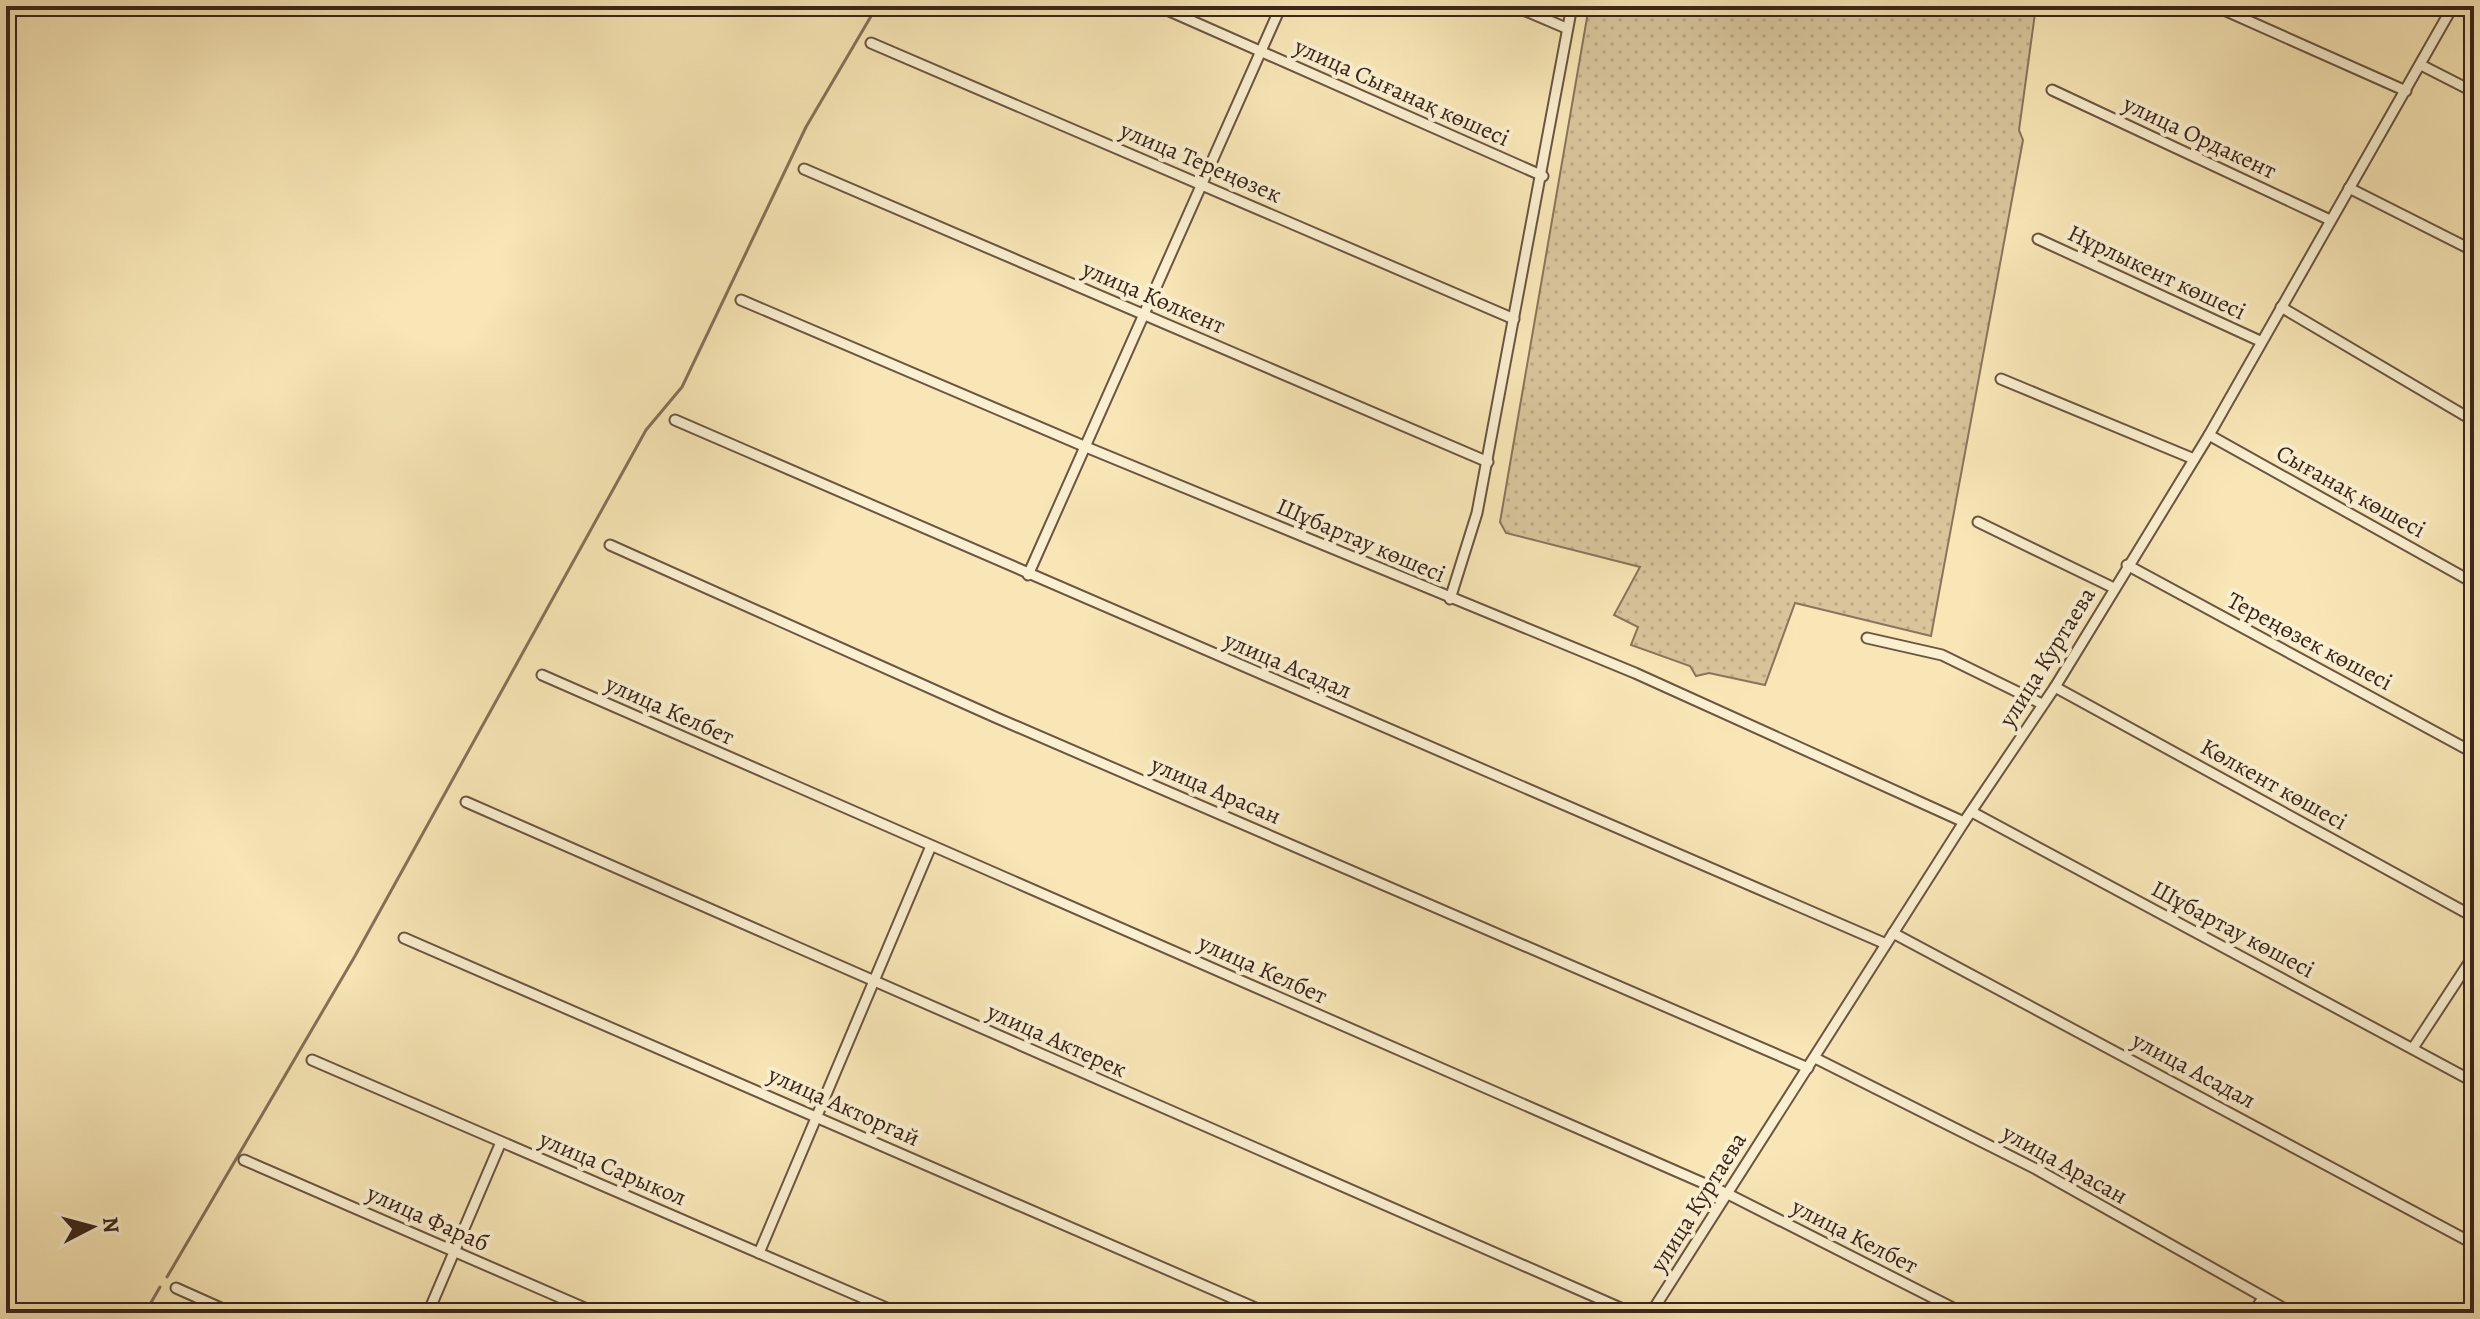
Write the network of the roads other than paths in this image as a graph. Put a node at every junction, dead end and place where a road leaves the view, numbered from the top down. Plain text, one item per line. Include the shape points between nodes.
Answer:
1 (1158, 6) edge
2 (1281, 6) edge
3 (1514, 6) edge
4 (1572, 6) edge
5 (2215, 6) edge
6 (2453, 6) edge
7 (1566, 28) junction
8 (871, 43) dead end
9 (1261, 51) junction
10 (2421, 65) junction
11 (2052, 90) dead end
12 (2406, 91) junction
13 (2474, 92) edge
14 (804, 169) dead end
15 (1543, 176) junction
16 (1203, 185) junction
17 (2349, 188) junction
18 (2330, 220) junction
19 (2038, 239) dead end
20 (2474, 251) edge
21 (741, 300) dead end
22 (2281, 307) junction
23 (1146, 315) junction
24 (1514, 319) junction
25 (2260, 341) junction
26 (2001, 379) dead end
27 (675, 420) dead end
28 (2474, 421) edge
29 (2209, 435) junction
30 (1086, 447) junction
31 (2194, 459) junction
32 (1488, 462) junction
33 (1978, 522) dead end
34 (610, 545) dead end
35 (2127, 565) junction
36 (1028, 575) junction
37 (2474, 583) edge
38 (2114, 588) junction
39 (1450, 599) junction
40 (1867, 638) dead end
41 (542, 675) dead end
42 (2055, 687) junction
43 (2042, 704) junction
44 (2474, 753) edge
45 (466, 802) dead end
46 (1972, 812) junction
47 (1964, 822) junction
48 (931, 846) junction
49 (2474, 917) edge
50 (1893, 933) junction
51 (404, 938) dead end
52 (1886, 944) junction
53 (2474, 955) edge
54 (873, 982) junction
55 (2413, 1048) junction
56 (1815, 1058) junction
57 (312, 1060) dead end
58 (1808, 1068) junction
59 (2474, 1082) edge
60 (819, 1116) junction
61 (501, 1142) junction
62 (244, 1160) dead end
63 (1726, 1193) junction
64 (2474, 1244) edge
65 (454, 1252) junction
66 (759, 1253) junction
67 (176, 1288) dead end
68 (2263, 1298) junction
69 (232, 1313) edge
70 (428, 1313) edge
71 (596, 1313) edge
72 (898, 1313) edge
73 (1267, 1313) edge
74 (1632, 1313) edge
75 (1651, 1313) edge
76 (1963, 1313) edge
77 (2253, 1313) edge
78 (2292, 1313) edge

1 - 9 street, улица Сығанақ көшесі
2 - 9 street
3 - 7 street
4 - 7 street
5 - 12 street
6 - 10 street, улица Куртаева
7 - 15 street
8 - 16 street, улица Тереңөзек
9 - 15 street, улица Сығанақ көшесі
9 - 16 street
10 - 12 street, улица Куртаева
10 - 13 street
11 - 18 street, улица Ордакент
12 - 17 street, улица Куртаева
14 - 23 street, улица Көлкент
15 - 24 street
16 - 23 street
16 - 24 street, улица Тереңөзек
17 - 18 street, улица Куртаева
17 - 20 street
18 - 22 street, улица Куртаева
19 - 25 street, Нұрлыкент көшесі
21 - 30 street, Шұбартау көшесі
22 - 25 street, улица Куртаева
22 - 28 street, Нұрлыкент көшесі
23 - 30 street
23 - 32 street, улица Көлкент
24 - 32 street
25 - 29 street, улица Куртаева
26 - 31 street
27 - 36 street, улица Асадал
29 - 31 street, улица Куртаева
29 - 37 street, Сығанақ көшесі
30 - 36 street
30 - 39 street, Шұбартау көшесі
31 - 35 street, улица Куртаева
32 - 39 street
33 - 38 street
34 - 58 street, улица Арасан
35 - 38 street, улица Куртаева
35 - 44 street, Тереңөзек көшесі
36 - 52 street, улица Асадал
38 - 42 street, улица Куртаева
39 - 47 street, Шұбартау көшесі via 1635,673
40 - 43 street via 1942,655
41 - 48 street, улица Келбет
42 - 43 street, улица Куртаева
42 - 49 street, Көлкент көшесі
43 - 46 street, улица Куртаева
45 - 54 street, улица Актерек
46 - 47 street, улица Куртаева
46 - 55 street, Шұбартау көшесі
47 - 50 street, улица Куртаева
48 - 54 street
48 - 63 street, улица Келбет
50 - 52 street, улица Куртаева
50 - 64 street, улица Асадал
51 - 60 street, улица Акторгай
52 - 56 street, улица Куртаева
53 - 55 street
54 - 60 street
54 - 74 street, улица Актерек
55 - 59 street, Шұбартау көшесі
56 - 58 street, улица Куртаева
56 - 68 street, улица Арасан via 2036,1169
57 - 61 street, улица Сарыкол
58 - 63 street, улица Куртаева
60 - 66 street
60 - 73 street, улица Акторгай
61 - 65 street
61 - 66 street, улица Сарыкол
62 - 65 street, улица Фараб
63 - 75 street, улица Куртаева
63 - 76 street, улица Келбет
65 - 70 street
65 - 71 street, улица Фараб
66 - 72 street, улица Сарыкол
67 - 69 street
68 - 77 street
68 - 78 street, улица Арасан

